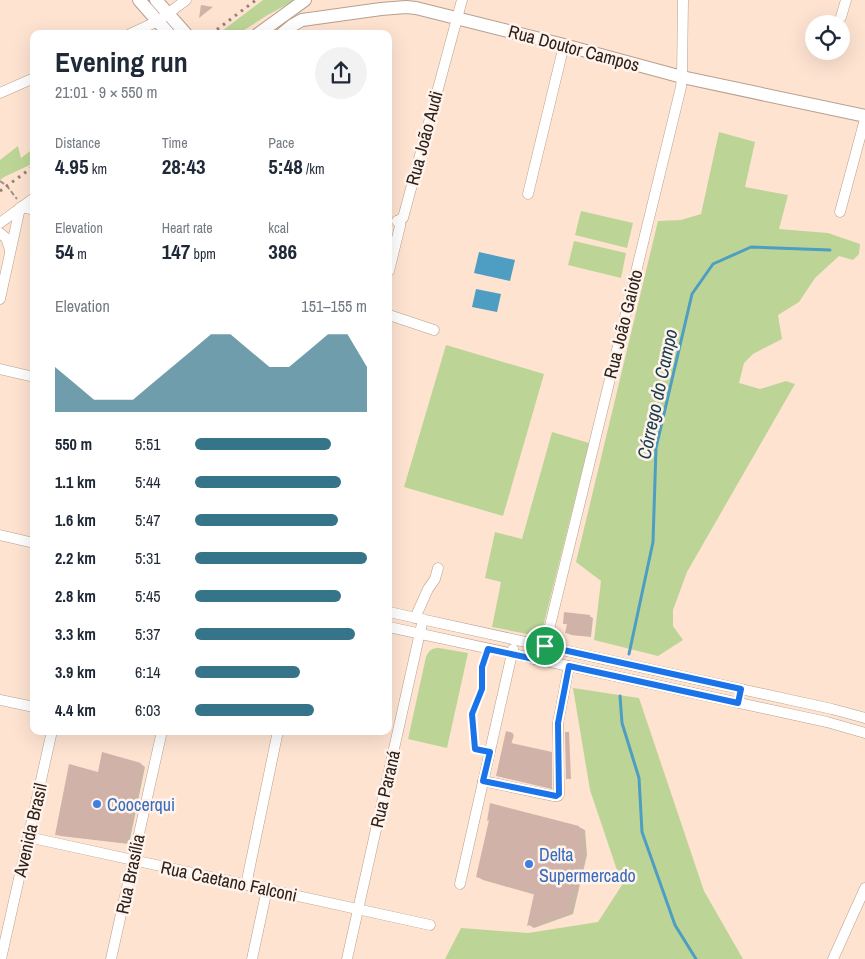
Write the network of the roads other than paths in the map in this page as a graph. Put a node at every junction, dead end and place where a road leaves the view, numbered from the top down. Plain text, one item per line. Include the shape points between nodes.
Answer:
1 (139, 0) edge
2 (156, 0) edge
3 (186, 0) edge
4 (305, 0) edge
5 (462, 0) edge
6 (683, 0) edge
7 (846, 0) edge
8 (404, 4) edge
9 (294, 7) junction
10 (842, 15) edge
11 (163, 17) junction
12 (456, 18) junction
13 (138, 30) edge
14 (168, 30) edge
15 (181, 30) edge
16 (254, 30) edge
17 (263, 30) edge
18 (287, 30) edge
19 (564, 45) junction
20 (682, 77) junction
21 (30, 80) edge
22 (0, 93) edge
23 (865, 117) edge
24 (528, 194) dead end
25 (30, 201) edge
26 (21, 208) junction
27 (30, 209) edge
28 (840, 212) dead end
29 (393, 220) edge
30 (0, 223) edge
31 (0, 233) edge
32 (11, 251) junction
33 (392, 259) edge
34 (0, 299) edge
35 (392, 316) edge
36 (434, 330) dead end
37 (0, 369) edge
38 (30, 376) edge
39 (0, 535) edge
40 (30, 542) edge
41 (438, 568) dead end
42 (392, 613) edge
43 (419, 619) junction
44 (392, 629) edge
45 (419, 634) junction
46 (523, 641) junction
47 (545, 646) junction
48 (512, 654) junction
49 (534, 659) junction
50 (569, 666) junction
51 (741, 689) junction
52 (0, 700) edge
53 (738, 703) junction
54 (30, 706) edge
55 (865, 718) edge
56 (865, 733) edge
57 (51, 735) edge
58 (161, 735) edge
59 (277, 735) edge
60 (483, 781) junction
61 (28, 838) junction
62 (133, 860) junction
63 (246, 884) junction
64 (460, 884) dead end
65 (865, 888) edge
66 (267, 889) junction
67 (358, 909) junction
68 (430, 925) dead end
69 (1, 959) edge
70 (112, 959) edge
71 (252, 959) edge
72 (347, 959) edge
73 (832, 959) edge

1 - 11 main road
2 - 11 main road
3 - 11 street
4 - 9 main road
5 - 12 street, Rua João Audi
6 - 20 street, Rua João Gaioto
7 - 10 street
8 - 12 main road, Rua Doutor Campos
8 - 18 main road, Rua Doutor Campos via 302,20
9 - 16 main road
9 - 17 main road
11 - 13 street
11 - 14 main road
11 - 15 main road
12 - 19 main road, Rua Doutor Campos
12 - 29 street, Rua João Audi via 402,218
19 - 20 main road, Rua Doutor Campos
19 - 24 street
20 - 23 main road, Rua Doutor Campos
20 - 47 street, Rua João Gaioto
21 - 22 street
23 - 28 street
25 - 26 street
26 - 27 street
26 - 30 street
26 - 32 street
29 - 33 street, Rua João Audi via 400,226
31 - 32 street via 6,238
32 - 34 street
35 - 36 street
37 - 38 street
39 - 40 street
41 - 43 street, Rua Paraná
42 - 43 street
43 - 45 street, Rua Paraná
43 - 46 street
44 - 45 street
45 - 48 street
45 - 67 street, Rua Paraná
46 - 47 street
46 - 48 street via 513,648
47 - 49 street via 544,652
47 - 51 street
48 - 49 street
48 - 60 street
49 - 50 street
50 - 53 street
50 - 60 street via 558,723 559,794
51 - 53 street
51 - 55 street
52 - 54 street
53 - 56 street
57 - 61 street, Avenida Brasil
58 - 62 street, Rua Brasília
59 - 63 street
60 - 64 street
61 - 62 street, Rua Caetano Falconi
61 - 69 street, Avenida Brasil
62 - 63 street, Rua Caetano Falconi
62 - 70 street, Rua Brasília
63 - 66 street, Rua Caetano Falconi
65 - 73 street
66 - 67 street, Rua Caetano Falconi
66 - 71 street
67 - 68 street, Rua Caetano Falconi
67 - 72 street, Rua Paraná

